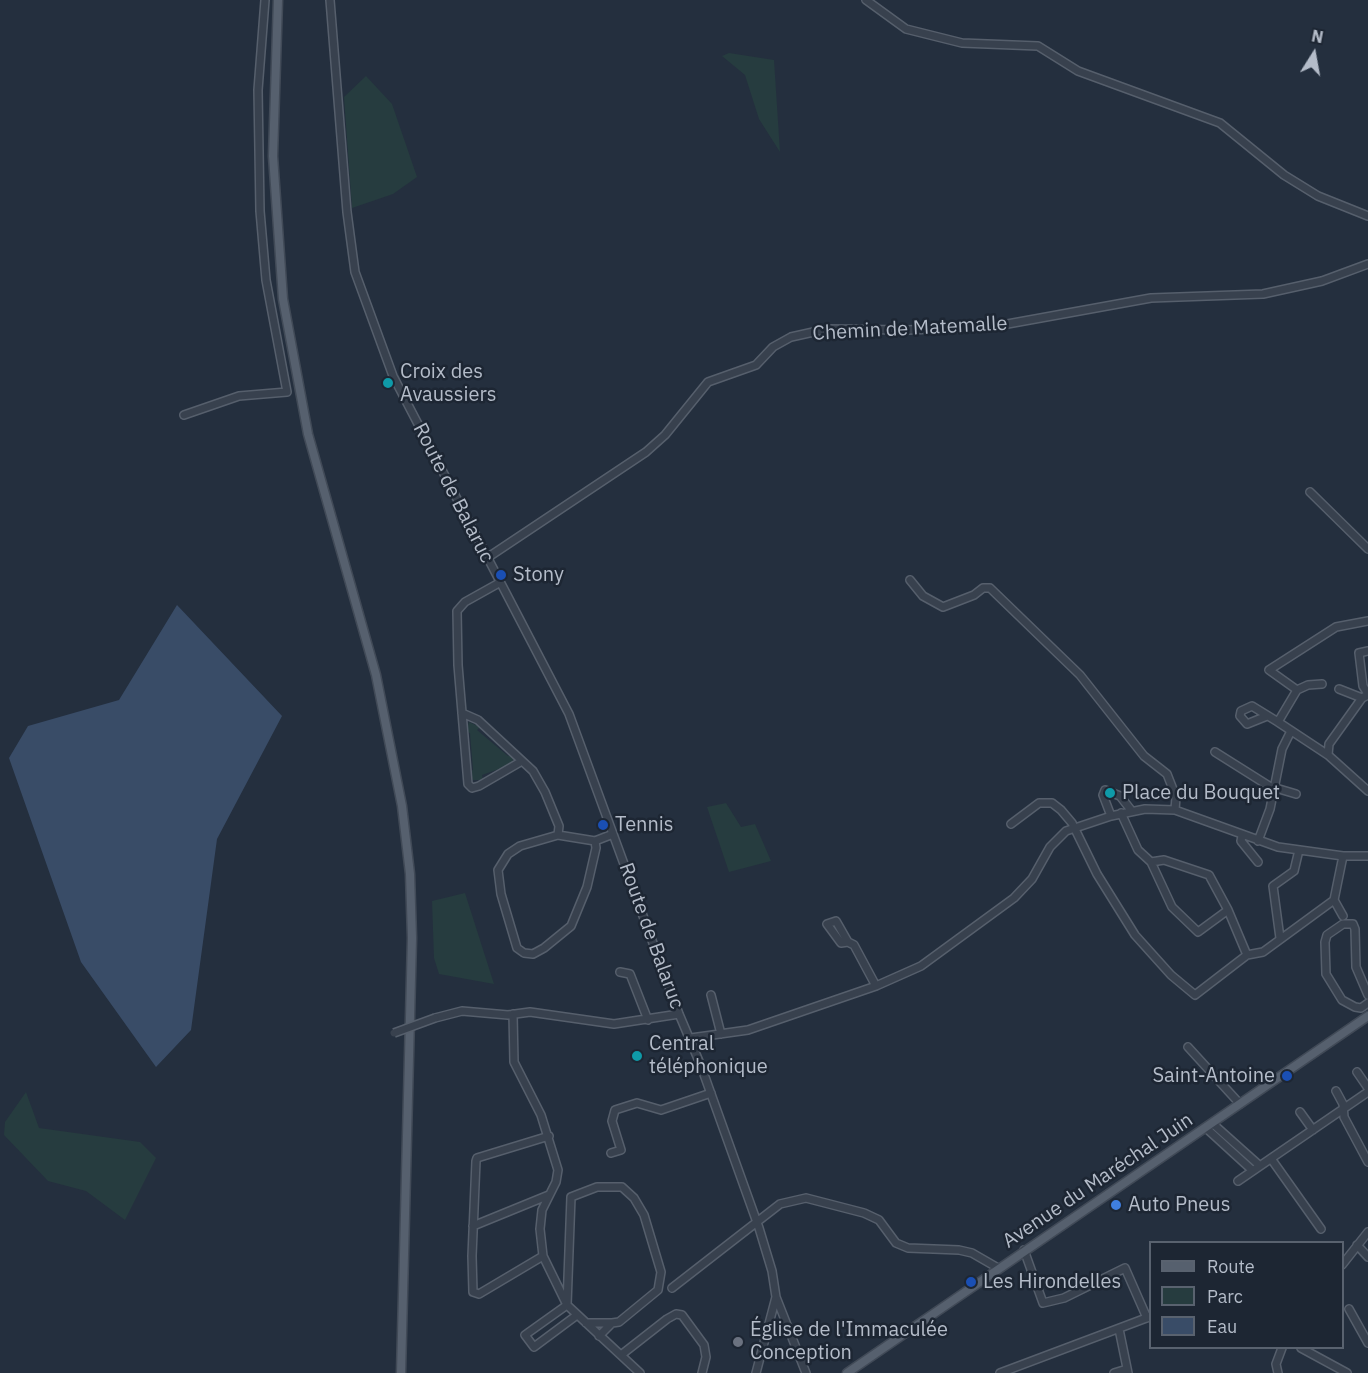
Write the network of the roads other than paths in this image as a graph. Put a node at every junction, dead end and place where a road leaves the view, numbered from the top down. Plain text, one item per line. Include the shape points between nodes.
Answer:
1 (265, 0) edge
2 (278, 0) edge
3 (330, 0) edge
4 (866, 0) edge
5 (1368, 216) edge
6 (1368, 264) edge
7 (184, 416) dead end
8 (1310, 492) dead end
9 (1368, 549) edge
10 (487, 558) junction
11 (910, 580) dead end
12 (499, 583) junction
13 (1368, 621) edge
14 (1368, 651) edge
15 (1368, 660) edge
16 (1360, 662) junction
17 (1322, 684) dead end
18 (1340, 689) dead end
19 (1298, 690) junction
20 (1366, 696) edge
21 (462, 713) junction
22 (1267, 716) dead end
23 (1278, 722) junction
24 (1291, 731) junction
25 (1215, 752) dead end
26 (1328, 755) junction
27 (522, 761) junction
28 (1275, 788) junction
29 (1368, 791) edge
30 (1296, 794) dead end
31 (1131, 810) junction
32 (1175, 810) junction
33 (1121, 813) junction
34 (1111, 816) junction
35 (1011, 824) dead end
36 (1074, 827) junction
37 (613, 834) junction
38 (558, 835) junction
39 (1242, 836) junction
40 (595, 840) junction
41 (1258, 841) junction
42 (1299, 850) junction
43 (1343, 856) junction
44 (1368, 856) edge
45 (1151, 862) junction
46 (1258, 862) dead end
47 (1334, 900) junction
48 (1228, 910) junction
49 (1343, 916) dead end
50 (1280, 938) junction
51 (848, 942) dead end
52 (1247, 955) junction
53 (620, 972) dead end
54 (876, 986) junction
55 (711, 995) dead end
56 (1368, 995) edge
57 (1368, 1003) edge
58 (513, 1014) junction
59 (679, 1014) junction
60 (1368, 1016) edge
61 (648, 1020) junction
62 (394, 1033) dead end
63 (721, 1034) junction
64 (691, 1038) junction
65 (1188, 1047) dead end
66 (1357, 1072) dead end
67 (1368, 1090) edge
68 (1336, 1091) dead end
69 (711, 1094) junction
70 (1240, 1104) junction
71 (1343, 1110) junction
72 (1300, 1112) dead end
73 (1209, 1126) junction
74 (1313, 1130) junction
75 (549, 1136) junction
76 (1365, 1149) edge
77 (611, 1153) dead end
78 (1272, 1160) junction
79 (1368, 1162) edge
80 (1259, 1165) junction
81 (1252, 1170) junction
82 (1238, 1181) dead end
83 (549, 1195) junction
84 (756, 1220) junction
85 (473, 1226) junction
86 (1321, 1229) dead end
87 (1368, 1232) edge
88 (1357, 1245) junction
89 (1024, 1250) junction
90 (543, 1256) junction
91 (1368, 1257) edge
92 (1344, 1262) edge
93 (998, 1268) junction
94 (568, 1273) junction
95 (554, 1278) junction
96 (672, 1288) dead end
97 (776, 1298) junction
98 (567, 1305) junction
99 (1349, 1309) dead end
100 (577, 1315) junction
101 (1149, 1317) edge
102 (586, 1323) junction
103 (612, 1323) junction
104 (1119, 1329) junction
105 (599, 1336) junction
106 (1368, 1343) edge
107 (1281, 1349) edge
108 (1305, 1349) edge
109 (621, 1355) junction
110 (1015, 1371) edge
111 (1127, 1371) edge
112 (401, 1373) edge
113 (640, 1373) edge
114 (702, 1373) edge
115 (756, 1373) edge
116 (806, 1373) edge
117 (847, 1373) edge
118 (1000, 1373) edge
119 (1114, 1373) edge
120 (1278, 1373) edge
121 (1347, 1373) edge

1 - 7 street via 258,90 260,211 266,280 287,392 239,396
2 - 112 main road via 273,156 283,299 308,434 378,685 402,806 410,874 412,938
3 - 10 street, Route de Balaruc via 355,272 393,376
4 - 5 street via 906,29 962,43 1038,46 1078,71 1220,123 1284,175 1318,196
6 - 10 street, Chemin de Matemalle via 1322,281 1263,294 1151,298 991,327 827,329 790,338 773,347 756,364 708,382 646,452
8 - 9 street
10 - 12 street, Route de Balaruc
11 - 32 street via 923,596 943,607 990,588 1080,675 1144,756 1167,774 1173,783
12 - 21 street via 465,602 457,611
12 - 37 street, Route de Balaruc via 569,714
13 - 19 street via 1336,627 1269,670
14 - 16 street via 1359,653
15 - 16 street
16 - 20 street
17 - 19 street
18 - 20 street
19 - 23 street
20 - 26 street via 1329,744
21 - 27 street via 478,720
21 - 27 street via 468,784 472,788
22 - 23 street
23 - 24 street
24 - 26 street
24 - 28 street via 1282,749
25 - 28 street
26 - 29 street
27 - 38 street via 545,792 559,826
28 - 30 street
28 - 41 street
31 - 32 street
31 - 33 street
31 - 34 street via 1120,796 1105,790 1103,795
32 - 39 street
33 - 34 street
33 - 45 street via 1138,850
34 - 36 street
35 - 36 street via 1039,804 1052,803
36 - 52 street via 1097,874 1135,935 1191,994 1198,993
36 - 54 street via 1050,847 1032,879 1014,898 921,966
37 - 40 street
37 - 59 street, Route de Balaruc
38 - 40 street
38 - 40 street via 520,846 507,854 498,870 509,923 517,948 524,953 533,954 544,948 571,926 587,887
39 - 41 street
39 - 46 street via 1241,841
41 - 42 street
42 - 43 street
42 - 50 street via 1294,871 1274,882
43 - 44 street
43 - 47 street
45 - 48 street via 1164,860 1209,876
45 - 48 street via 1172,907 1198,932
47 - 49 street
47 - 50 street
48 - 52 street
50 - 52 street via 1263,952
51 - 54 street via 854,945
53 - 61 street via 630,974
54 - 63 street via 748,1030
55 - 63 street
56 - 57 street via 1356,967 1355,929 1353,924 1344,924 1327,935 1326,974 1342,1000 1361,1008
58 - 61 street via 530,1012 614,1024
58 - 62 street, bridge via 462,1011
58 - 75 street via 514,1062
59 - 61 street
59 - 64 street, Route de Balaruc
60 - 70 main road, Avenue du Maréchal Juin
63 - 64 street
64 - 69 street, Route de Balaruc
65 - 70 street
66 - 67 street
67 - 71 street
68 - 71 street
69 - 77 street via 661,1110 637,1103 615,1110 612,1121 621,1150
69 - 84 street, Route de Balaruc
70 - 73 main road, Avenue du Maréchal Juin
71 - 74 street
71 - 76 street
72 - 74 street
73 - 80 street
73 - 81 street
73 - 89 main road, Avenue du Maréchal Juin
74 - 78 street
75 - 83 street via 558,1170
75 - 85 street via 477,1158
76 - 79 street
78 - 80 street
78 - 86 street
80 - 81 street
81 - 82 street
83 - 85 street
83 - 90 street via 541,1216
84 - 93 street via 780,1204 806,1198 879,1220 896,1243 908,1248 959,1250
84 - 96 street
84 - 97 street, Route de Balaruc
85 - 90 street via 473,1292 479,1293
87 - 88 street
88 - 91 street
88 - 92 street
89 - 93 main road, Avenue du Maréchal Juin
89 - 101 street via 1041,1301 1064,1298 1125,1268
90 - 95 street
93 - 117 main road, Avenue du Maréchal Juin
94 - 95 street
94 - 98 street
94 - 103 street via 571,1197 597,1187 622,1187 644,1215 661,1272 657,1293 619,1322
95 - 98 street
97 - 115 street, Route de Balaruc
97 - 116 street
98 - 100 street
98 - 100 street via 525,1335 534,1347
99 - 106 street
100 - 102 street
101 - 104 street
102 - 103 street
102 - 105 street
103 - 105 street
104 - 110 street
104 - 111 street
105 - 109 street
107 - 120 street via 1276,1364
108 - 121 street
109 - 113 street
109 - 114 street via 667,1319 682,1315 704,1345
110 - 118 street
111 - 119 street

